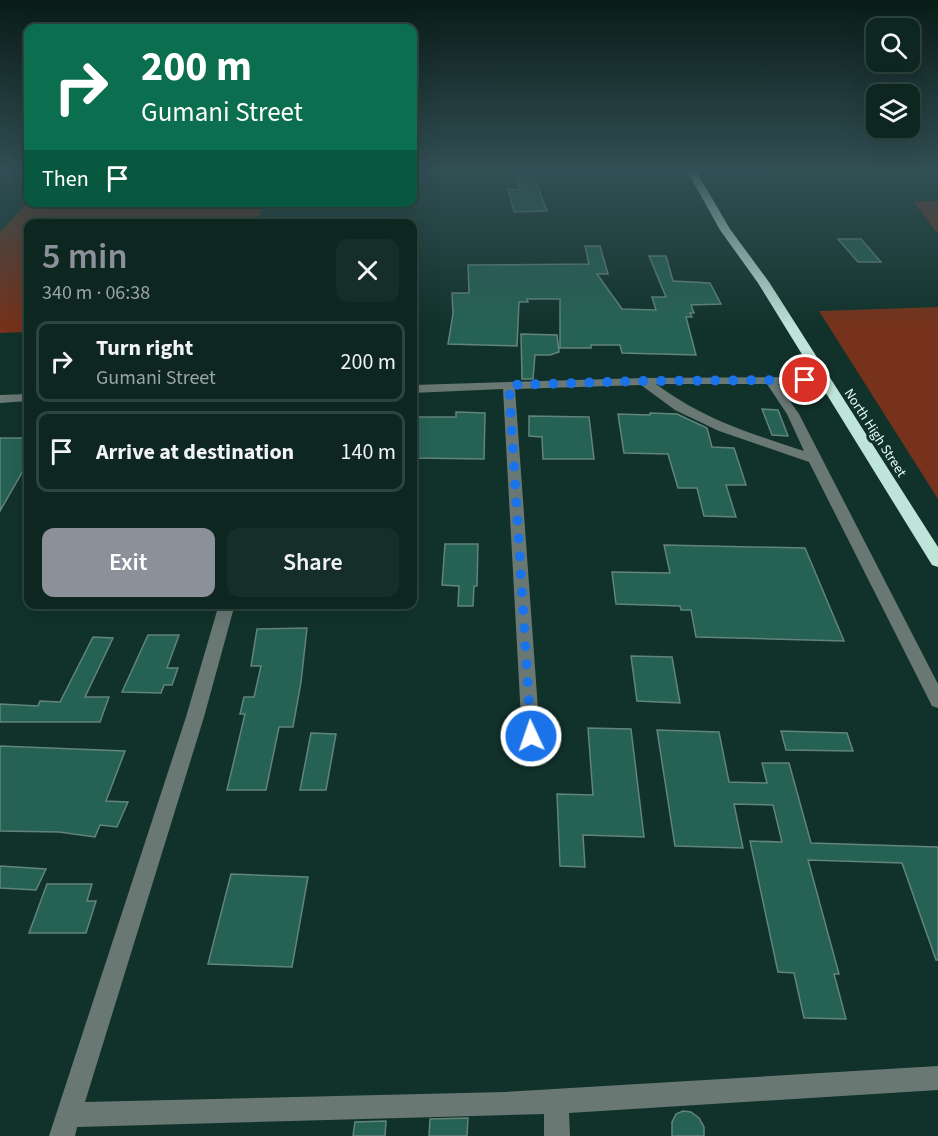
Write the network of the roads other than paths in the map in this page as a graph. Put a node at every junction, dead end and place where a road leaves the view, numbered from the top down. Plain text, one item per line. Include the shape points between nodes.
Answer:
1 (720, 222) edge
2 (770, 380) junction
3 (822, 380) junction
4 (644, 381) junction
5 (509, 385) junction
6 (417, 389) edge
7 (24, 398) edge
8 (0, 399) edge
9 (814, 459) junction
10 (938, 561) edge
11 (226, 609) edge
12 (938, 701) edge
13 (531, 736) dead end
14 (938, 1078) edge
15 (556, 1102) junction
16 (66, 1126) edge
17 (557, 1136) edge

1 - 3 highway, North High Street
2 - 3 street
2 - 4 street
2 - 9 street via 793,414
3 - 10 highway, North High Street
4 - 5 street
4 - 9 street via 720,434
5 - 6 street
5 - 13 street
7 - 8 street
9 - 12 street
11 - 16 street
14 - 15 street
15 - 16 street
15 - 17 street

